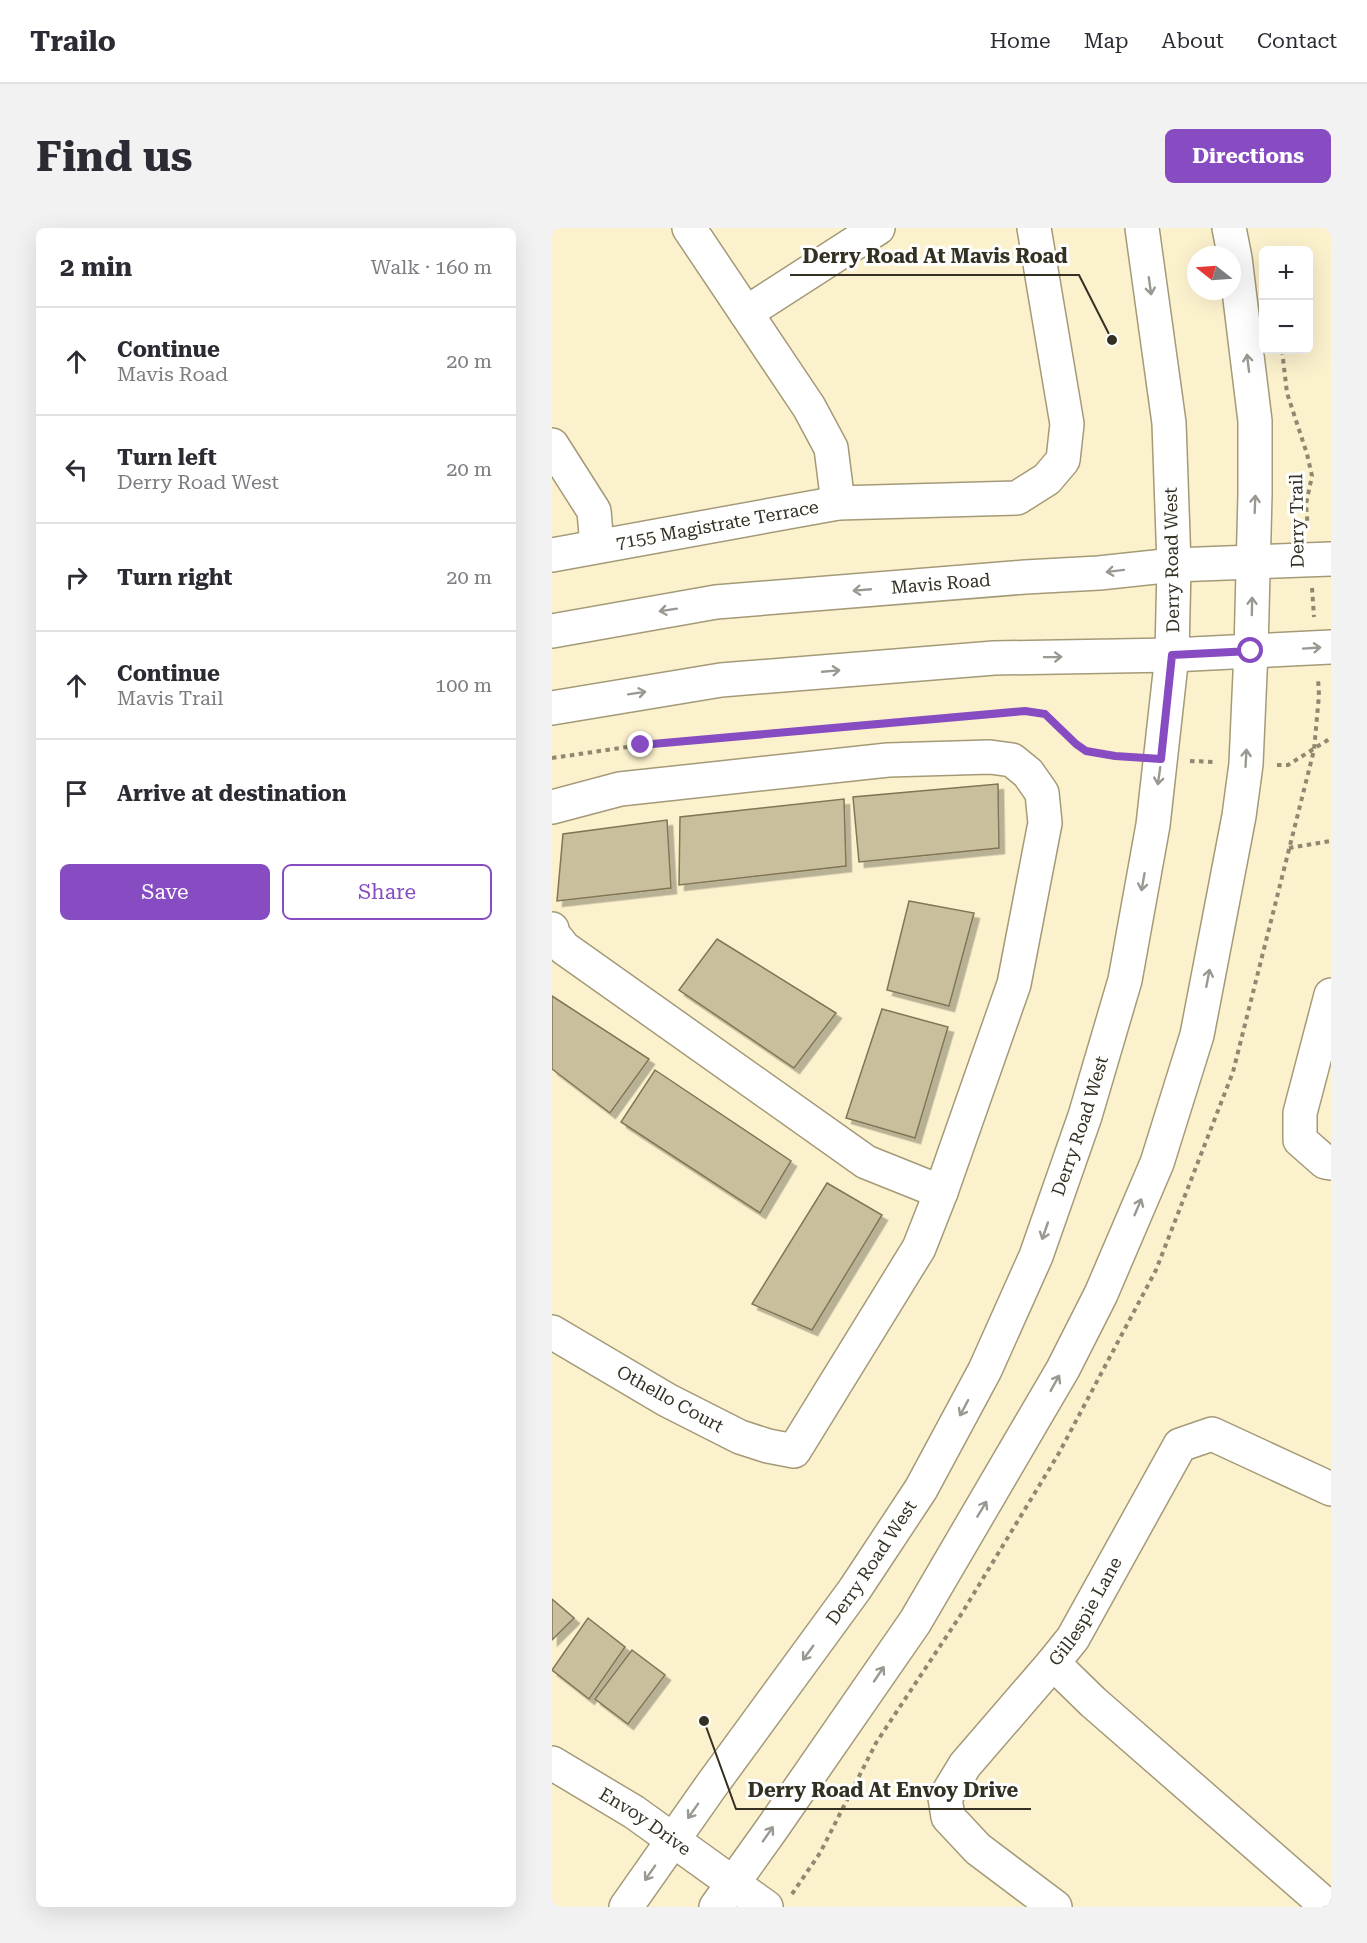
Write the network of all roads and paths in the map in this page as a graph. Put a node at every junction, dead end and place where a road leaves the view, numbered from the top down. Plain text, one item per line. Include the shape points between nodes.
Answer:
1 (689, 228) edge
2 (878, 228) edge
3 (1034, 228) edge
4 (1142, 228) edge
5 (1229, 228) edge
6 (746, 313) junction
7 (1282, 354) edge
8 (552, 445) edge
9 (838, 503) junction
10 (597, 546) junction
11 (552, 555) edge
12 (1321, 560) edge
13 (1252, 562) junction
14 (1174, 564) junction
15 (552, 631) edge
16 (1324, 648) edge
17 (1251, 651) junction
18 (1172, 655) junction
19 (1319, 695) dead end
20 (552, 708) edge
21 (1331, 738) edge
22 (552, 759) edge
23 (1161, 759) junction
24 (1246, 764) junction
25 (552, 807) edge
26 (1331, 841) edge
27 (1289, 848) dead end
28 (552, 929) edge
29 (1331, 995) edge
30 (1331, 1163) edge
31 (941, 1192) junction
32 (552, 1332) edge
33 (1331, 1489) edge
34 (1053, 1663) junction
35 (552, 1763) edge
36 (674, 1839) junction
37 (725, 1894) edge
38 (626, 1907) edge
39 (766, 1907) edge
40 (1055, 1907) edge
41 (1328, 1907) edge

1 - 6 main road, 7155 Magistrate Terrace
2 - 6 main road
3 - 9 main road, 7155 Magistrate Terrace via 1067,424 1063,460 1047,479 1017,498
4 -> 14 main road, Derry Road West via 1169,423
13 -> 5 main road via 1255,421
6 - 9 main road, 7155 Magistrate Terrace via 809,407 831,448
7 - 12 path, Derry Trail via 1287,393 1312,476 1306,504
8 - 10 main road, 7155 Magistrate Terrace via 594,511
9 - 10 main road, 7155 Magistrate Terrace
10 - 11 main road, 7155 Magistrate Terrace
12 - 13 main road, Mavis Road
12 - 16 path, Derry Trail
13 - 14 main road, Mavis Road
17 -> 13 main road
14 -> 15 main road, Mavis Road via 716,602
14 - 18 main road, Derry Road West
17 -> 16 main road
16 - 19 path, Derry Trail
17 - 18 main road
24 -> 17 main road
20 -> 18 main road via 733,679 994,658
18 - 23 main road, Derry Road West
21 - 24 path via 1288,765
22 - 23 path via 641,745 1025,711 1045,714 1086,751
23 - 24 path
23 -> 36 main road, Derry Road West via 1125,980 1085,1116 1036,1257 990,1359 921,1488 855,1589
37 -> 24 main road via 915,1622 1027,1434 1101,1294 1157,1163 1197,1035
25 - 31 main road via 620,789 888,760 990,756 1012,760 1028,773 1042,793 1045,823 1014,984
26 - 27 path
28 - 31 main road via 564,948 866,1162
29 - 30 main road via 1300,1113 1300,1140
31 - 32 main road, Othello Court via 919,1248 794,1451 740,1437 667,1400
33 - 34 main road, Gillespie Lane via 1212,1434 1180,1445 1072,1638
34 - 40 main road via 965,1765 945,1798 948,1817 978,1849
34 - 41 main road, Gillespie Lane
35 - 36 main road, Envoy Drive
36 - 37 main road, Envoy Drive
36 -> 38 main road, Derry Road West
37 - 39 main road, Envoy Drive

